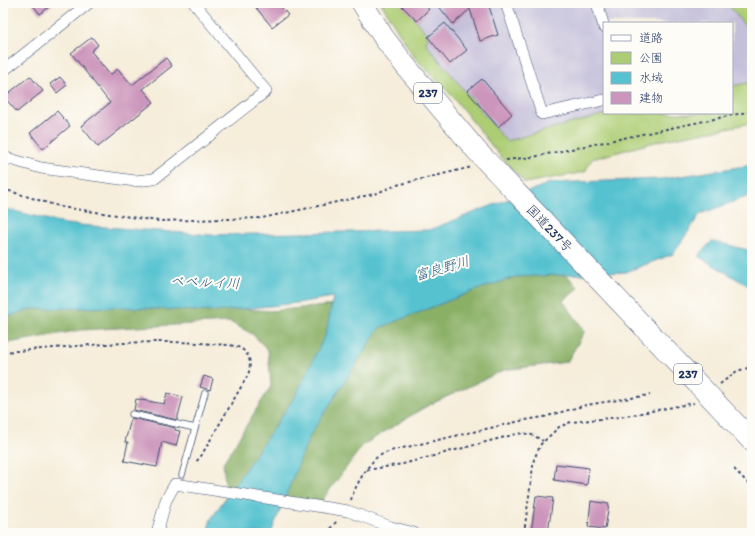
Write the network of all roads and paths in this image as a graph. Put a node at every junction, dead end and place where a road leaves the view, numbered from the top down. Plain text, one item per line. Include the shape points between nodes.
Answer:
1 (89, 3) edge
2 (194, 3) edge
3 (362, 3) edge
4 (506, 3) edge
5 (597, 3) edge
6 (603, 24) edge
7 (3, 72) edge
8 (603, 100) edge
9 (752, 111) edge
10 (3, 157) edge
11 (479, 166) dead end
12 (501, 168) junction
13 (3, 189) edge
14 (3, 352) edge
15 (752, 367) edge
16 (205, 393) dead end
17 (650, 395) dead end
18 (708, 395) junction
19 (132, 414) dead end
20 (195, 428) junction
21 (543, 441) junction
22 (752, 441) edge
23 (734, 468) dead end
24 (367, 470) junction
25 (184, 480) junction
26 (752, 487) edge
27 (344, 511) junction
28 (157, 533) edge
29 (326, 533) edge
30 (414, 533) edge
31 (524, 533) edge

1 - 7 street
2 - 10 street via 266,91 154,179 135,182 49,169
3 - 12 highway, 国道237号 / 237 via 408,69 476,150
4 - 8 street via 542,114
5 - 6 street
9 - 12 path via 533,157
11 - 13 path via 397,185 374,194 262,218 158,221 61,206
12 - 18 highway, 国道237号 / 237 via 624,306
14 - 25 path via 163,342 235,346 243,349 248,354 250,367 244,384
15 - 18 path via 737,371
16 - 20 lane
17 - 24 path via 586,405 544,417 394,450 377,458
18 - 21 path via 696,403 620,417 571,422 559,427
18 - 22 highway, 国道237号 / 237
19 - 20 lane
20 - 25 lane
21 - 24 path via 532,434 516,434 403,464
21 - 31 path via 534,459
23 - 26 path
24 - 27 path
25 - 27 street
25 - 28 street via 175,484 169,492
27 - 29 path
27 - 30 street

